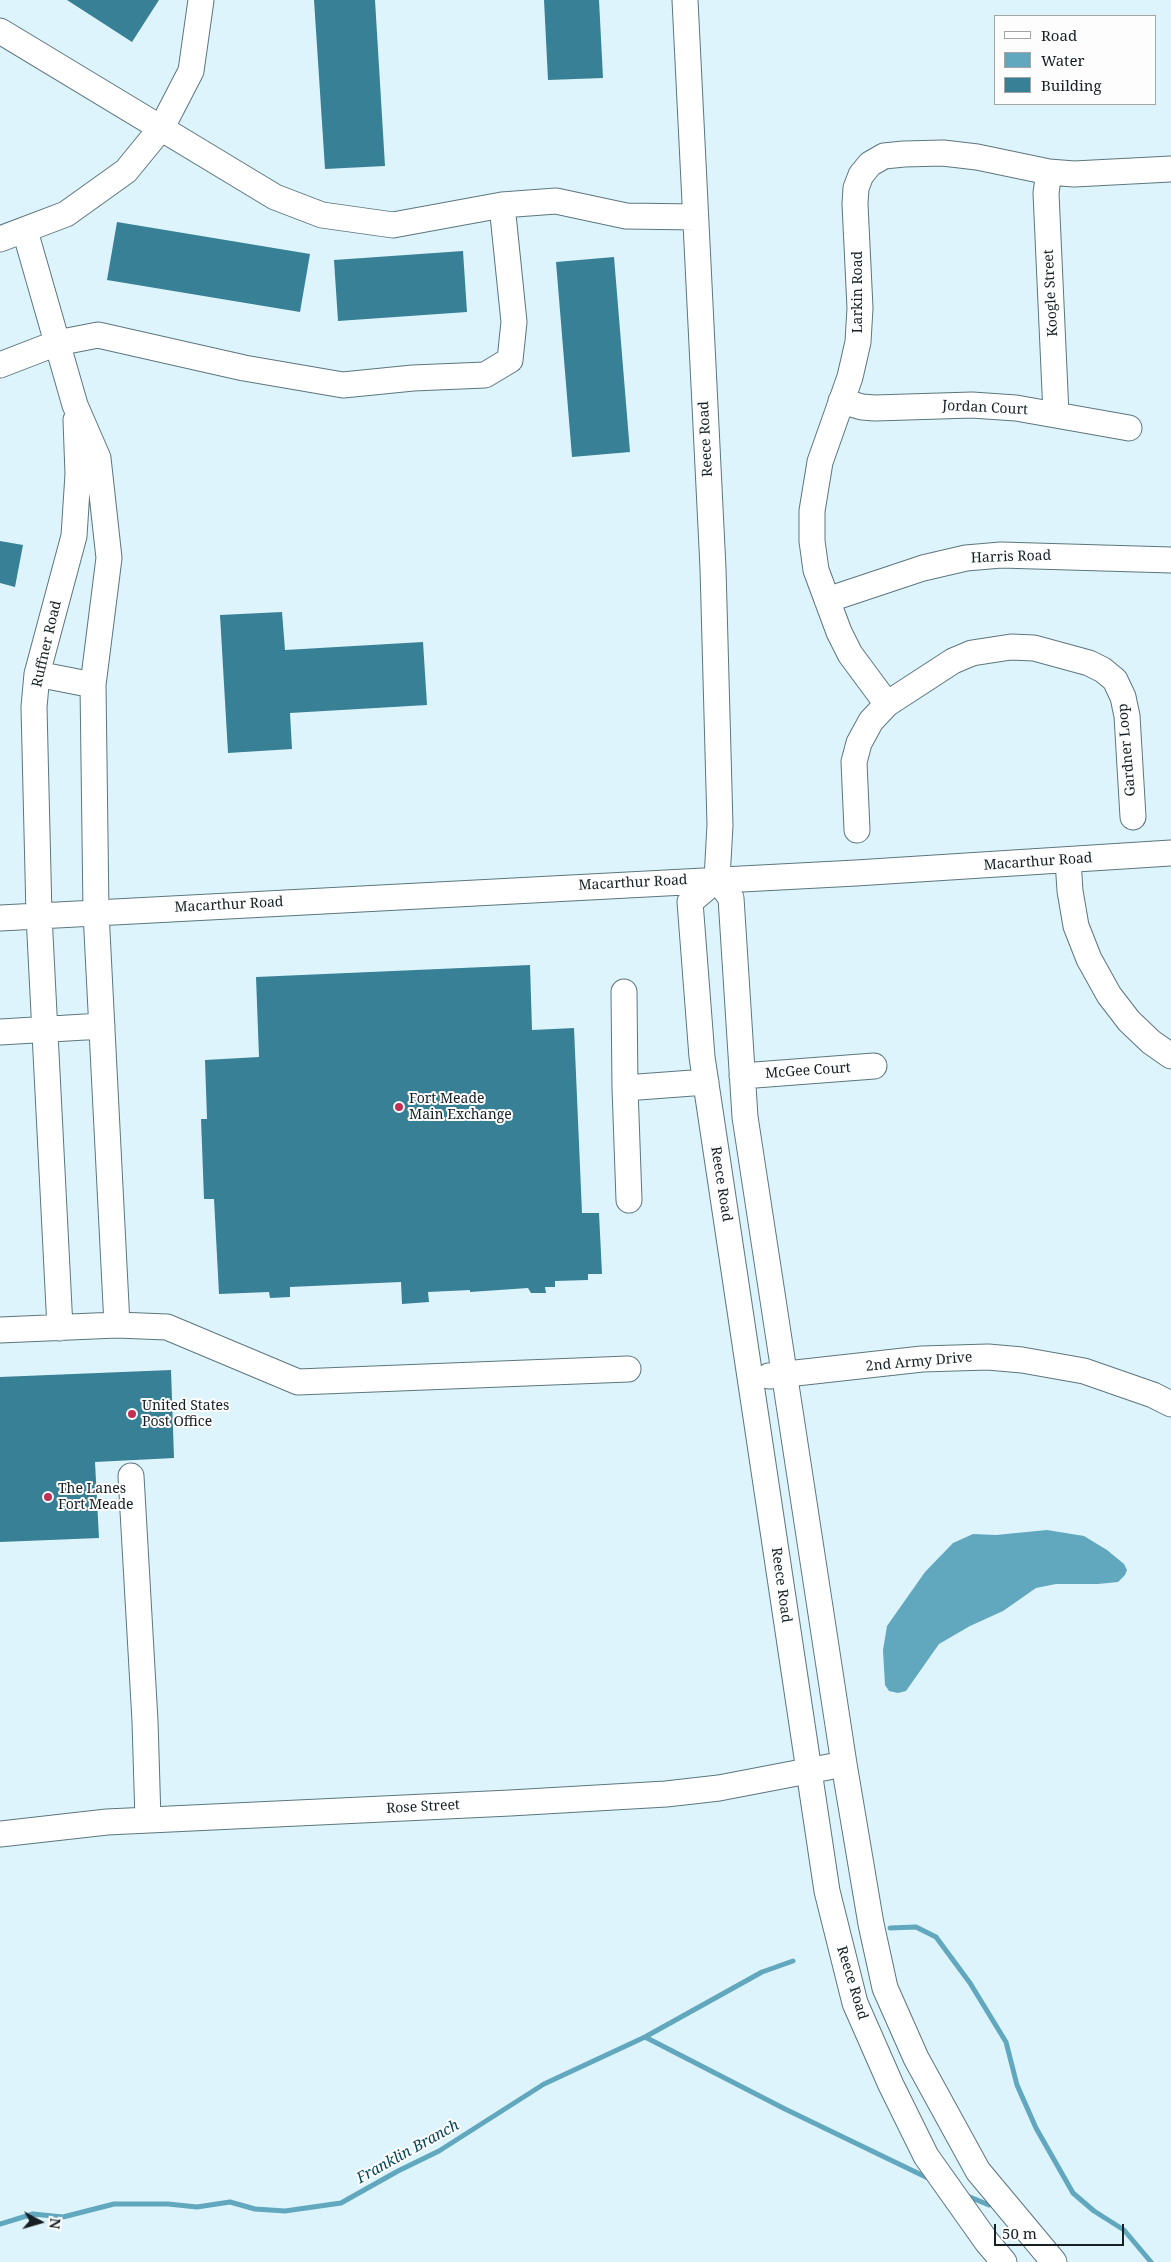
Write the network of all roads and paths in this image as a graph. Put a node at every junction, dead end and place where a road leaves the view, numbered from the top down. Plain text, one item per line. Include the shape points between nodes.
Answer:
1 (201, 0) edge
2 (685, 0) edge
3 (0, 31) edge
4 (162, 128) junction
5 (1171, 169) edge
6 (1049, 172) junction
7 (502, 205) junction
8 (695, 217) junction
9 (25, 231) junction
10 (0, 239) edge
11 (57, 343) junction
12 (0, 365) edge
13 (841, 400) junction
14 (75, 405) junction
15 (1056, 414) junction
16 (1129, 428) dead end
17 (74, 536) junction
18 (107, 541) junction
19 (1171, 560) edge
20 (827, 600) junction
21 (37, 674) junction
22 (93, 685) junction
23 (888, 704) junction
24 (1133, 817) dead end
25 (856, 830) dead end
26 (1171, 853) edge
27 (1068, 860) junction
28 (717, 879) junction
29 (96, 912) junction
30 (39, 915) junction
31 (0, 918) edge
32 (624, 992) dead end
33 (102, 1026) junction
34 (45, 1030) junction
35 (0, 1032) edge
36 (1171, 1056) edge
37 (874, 1066) dead end
38 (742, 1076) junction
39 (706, 1082) junction
40 (625, 1088) junction
41 (629, 1200) dead end
42 (116, 1326) junction
43 (60, 1328) junction
44 (0, 1330) edge
45 (628, 1369) dead end
46 (785, 1374) junction
47 (750, 1378) junction
48 (1171, 1404) edge
49 (131, 1476) dead end
50 (844, 1764) junction
51 (808, 1770) junction
52 (148, 1820) junction
53 (0, 1834) edge
54 (1004, 2262) edge
55 (1054, 2262) edge

1 - 4 street via 192,71
2 - 8 street, Reece Road
3 - 4 street
4 - 7 street via 276,197 322,215 393,225
4 - 9 street via 126,171 66,214
5 - 6 street, Larkin Road via 1074,174
6 - 13 street, Larkin Road via 943,153 884,156 870,164 856,188 858,342
6 - 15 street, Koogle Street via 1046,193
7 - 8 street via 556,201 626,216
7 - 11 street via 514,322 510,360 485,375 343,385 244,368 98,335
8 - 28 street, Reece Road via 713,568 720,825
9 - 10 street
9 - 11 street, Ruffner Road
11 - 12 street
11 - 14 street, Ruffner Road
13 - 15 street, Jordan Court via 875,408 972,405
13 - 20 street, Larkin Road via 820,462 812,511 816,570
14 - 17 street, Ruffner Road via 78,474
14 - 18 street, Ruffner Road via 98,458
15 - 16 street, Jordan Court
17 - 18 street
17 - 21 street, Ruffner Road
18 - 22 street, Ruffner Road via 109,558
19 - 20 street, Harris Road via 1002,555 966,558 923,568
20 - 23 street, Larkin Road via 850,654
21 - 22 street
21 - 30 street, Ruffner Road via 34,707
22 - 29 street, Ruffner Road
23 - 24 street, Gardner Loop via 953,661 994,648 1034,648 1089,663 1115,680 1123,697
23 - 25 street, Gardner Loop via 871,722 859,742 854,762
26 - 27 street, Macarthur Road
27 - 28 street, Macarthur Road
27 - 36 street via 1076,926 1089,959 1109,995 1130,1021
28 - 29 street, Macarthur Road
28 - 38 street via 731,898
28 - 39 street, Reece Road via 690,902
29 - 30 street
29 - 33 street, Ruffner Road
30 - 31 street
30 - 34 street, Ruffner Road
32 - 40 street
33 - 34 street
33 - 42 street, Ruffner Road
34 - 35 street
34 - 43 street, Ruffner Road
37 - 38 street, McGee Court
38 - 46 street via 745,1117
39 - 40 street
39 - 47 street, Reece Road
40 - 41 street
42 - 43 street
42 - 45 street via 167,1327 298,1382
43 - 44 street
46 - 47 street, 2nd Army Drive
46 - 48 street, 2nd Army Drive via 922,1359 988,1357 1084,1371
46 - 50 street
47 - 51 street, Reece Road
49 - 52 street
50 - 51 street, Rose Street
50 - 55 street via 885,1988 916,2058 978,2171
51 - 52 street, Rose Street via 719,1788 666,1794
51 - 54 street, Reece Road via 827,1891 855,2003 926,2156
52 - 53 street, Rose Street

